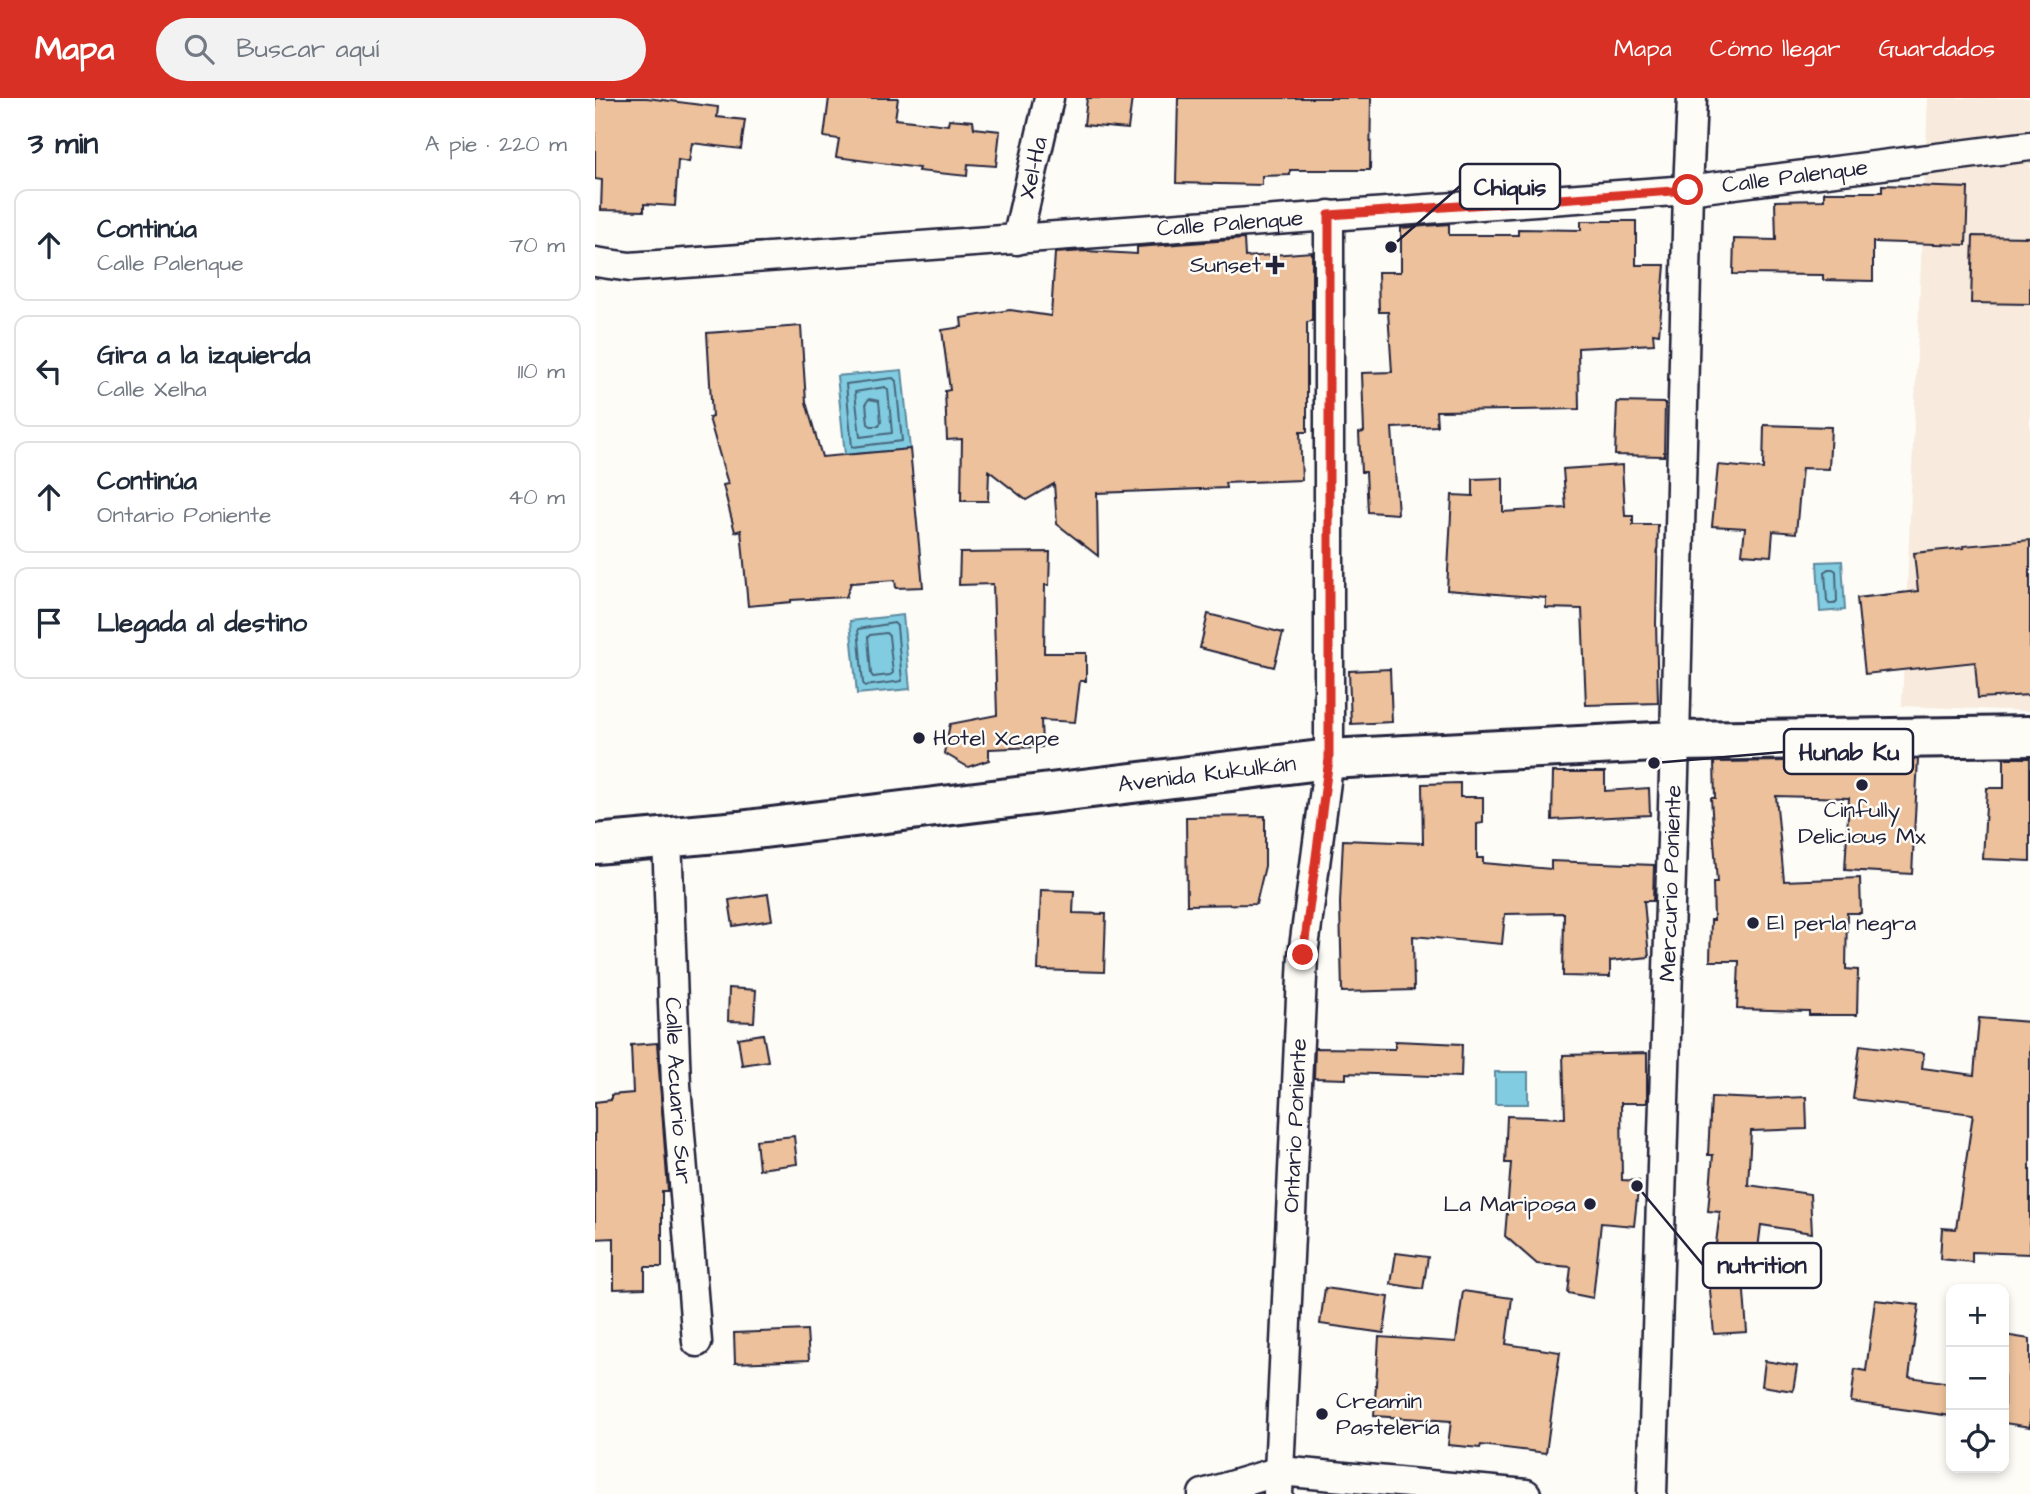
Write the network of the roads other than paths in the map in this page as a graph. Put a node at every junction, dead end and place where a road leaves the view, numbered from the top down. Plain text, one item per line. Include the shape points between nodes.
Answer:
1 (1049, 98) edge
2 (1692, 98) edge
3 (2030, 145) edge
4 (1688, 190) junction
5 (1329, 215) junction
6 (1017, 240) junction
7 (595, 262) edge
8 (2030, 736) edge
9 (1675, 741) junction
10 (1329, 759) junction
11 (667, 837) junction
12 (595, 844) edge
13 (697, 1342) dead end
14 (1279, 1483) edge
15 (1203, 1494) edge
16 (1526, 1494) edge
17 (1652, 1494) edge

1 - 6 street, Xel-Ha
2 - 4 street, Mercurio Poniente
3 - 4 street, Calle Palenque
4 - 5 street, Calle Palenque
4 - 9 street, Mercurio Poniente
5 - 6 street, Calle Palenque
5 - 10 street, Ontario Poniente
6 - 7 street, Calle Palenque via 630,267
8 - 9 street, Avenida Kukulkán
9 - 10 street, Avenida Kukulkán
9 - 17 street, Mercurio Poniente
10 - 11 street, Avenida Kukulkán
10 - 14 street, Ontario Poniente via 1303,955
11 - 12 street, Avenida Kukulkán
11 - 13 street, Calle Acuario Sur via 677,1085
14 - 15 street
14 - 16 street

